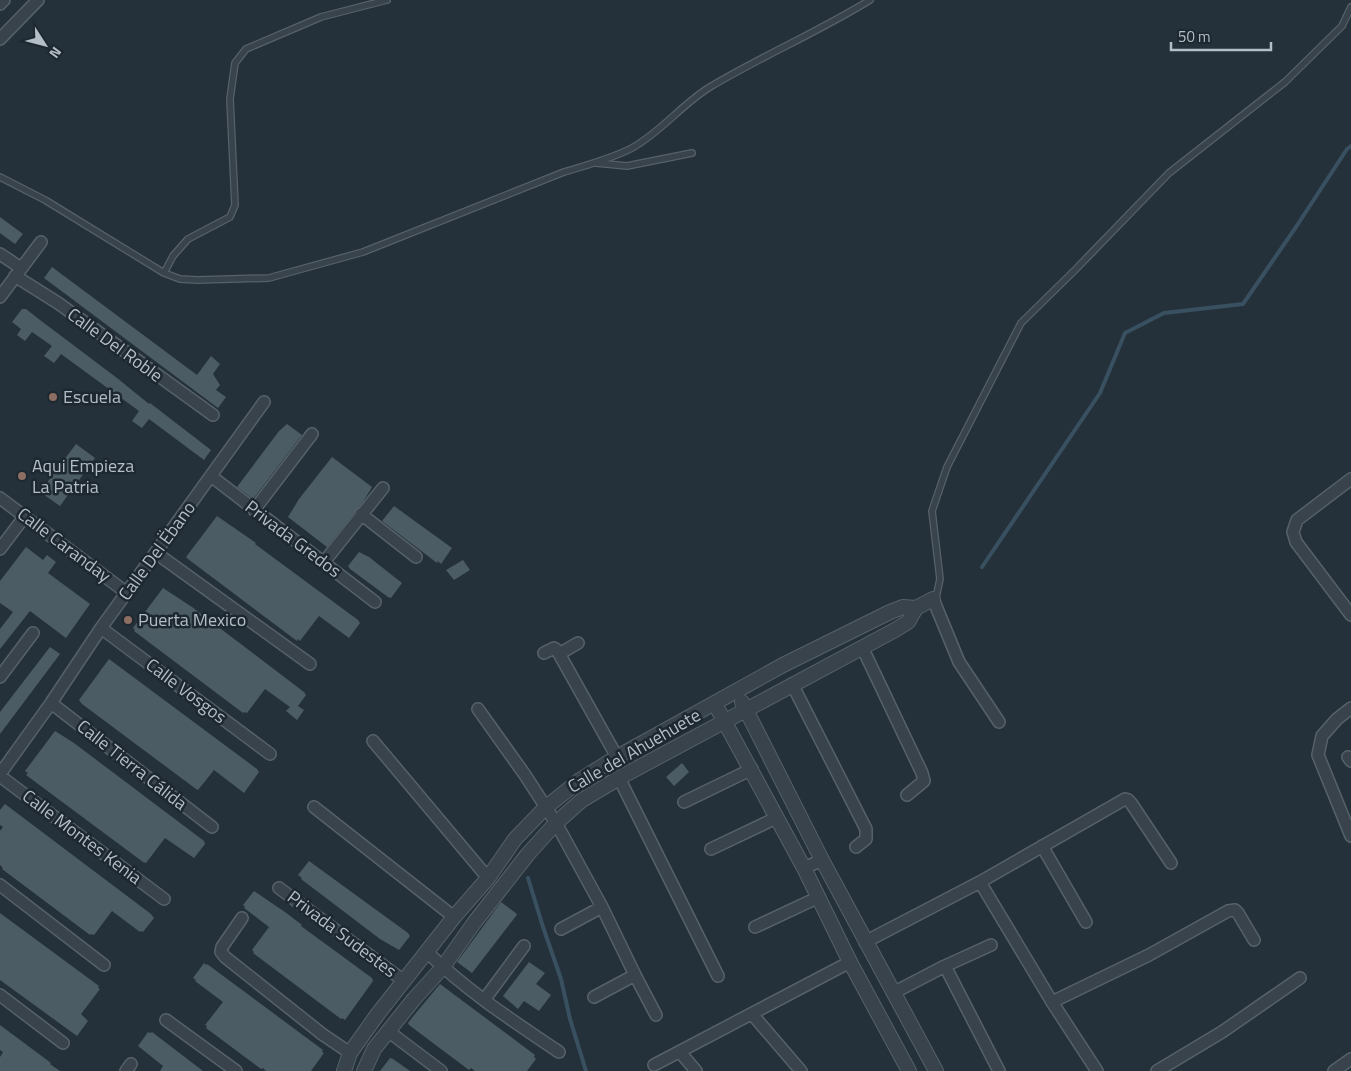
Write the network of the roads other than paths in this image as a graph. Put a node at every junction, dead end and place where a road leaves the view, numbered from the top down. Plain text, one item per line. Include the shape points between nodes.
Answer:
1 (4, 0) edge
2 (38, 0) edge
3 (387, 0) edge
4 (870, 0) edge
5 (0, 4) edge
6 (1351, 7) edge
7 (0, 39) edge
8 (692, 153) dead end
9 (593, 163) junction
10 (0, 177) edge
11 (41, 242) dead end
12 (0, 254) edge
13 (18, 272) junction
14 (164, 273) junction
15 (0, 297) edge
16 (264, 402) dead end
17 (213, 415) dead end
18 (312, 434) dead end
19 (211, 476) junction
20 (1351, 480) edge
21 (383, 488) dead end
22 (0, 498) edge
23 (254, 510) junction
24 (362, 514) junction
25 (24, 516) junction
26 (0, 548) edge
27 (156, 553) junction
28 (416, 557) dead end
29 (324, 562) junction
30 (127, 592) junction
31 (933, 599) junction
32 (375, 602) dead end
33 (916, 608) junction
34 (1351, 615) edge
35 (101, 628) junction
36 (33, 632) dead end
37 (578, 643) dead end
38 (862, 647) junction
39 (544, 653) dead end
40 (559, 654) junction
41 (310, 664) dead end
42 (0, 677) edge
43 (792, 684) junction
44 (736, 692) junction
45 (51, 703) junction
46 (715, 704) junction
47 (1351, 708) edge
48 (478, 709) dead end
49 (747, 709) junction
50 (725, 722) junction
51 (999, 722) dead end
52 (373, 740) dead end
53 (270, 754) dead end
54 (617, 757) junction
55 (752, 769) junction
56 (0, 775) edge
57 (619, 778) junction
58 (907, 795) dead end
59 (684, 802) dead end
60 (314, 807) dead end
61 (545, 808) junction
62 (776, 818) junction
63 (556, 823) junction
64 (212, 827) dead end
65 (1351, 836) edge
66 (1042, 846) junction
67 (856, 847) dead end
68 (711, 848) dead end
69 (822, 860) junction
70 (1171, 863) dead end
71 (804, 868) junction
72 (488, 878) junction
73 (980, 882) junction
74 (0, 885) edge
75 (279, 888) dead end
76 (819, 897) junction
77 (164, 899) dead end
78 (602, 907) junction
79 (454, 917) junction
80 (242, 918) dead end
81 (1086, 922) dead end
82 (755, 927) dead end
83 (561, 929) dead end
84 (1254, 940) dead end
85 (866, 942) junction
86 (991, 945) dead end
87 (524, 946) dead end
88 (428, 952) junction
89 (850, 962) junction
90 (104, 965) dead end
91 (945, 966) junction
92 (443, 967) junction
93 (635, 976) junction
94 (718, 976) dead end
95 (1300, 978) dead end
96 (404, 981) junction
97 (893, 993) junction
98 (0, 995) edge
99 (594, 997) dead end
100 (484, 1000) junction
101 (1052, 1002) junction
102 (656, 1014) dead end
103 (752, 1014) junction
104 (166, 1020) dead end
105 (388, 1031) junction
106 (63, 1043) dead end
107 (350, 1052) junction
108 (559, 1052) dead end
109 (680, 1052) junction
110 (1351, 1059) edge
111 (654, 1065) dead end
112 (236, 1071) edge
113 (344, 1071) edge
114 (364, 1071) edge
115 (441, 1071) edge
116 (696, 1071) edge
117 (801, 1071) edge
118 (909, 1071) edge
119 (936, 1071) edge
120 (999, 1071) edge
121 (1097, 1071) edge
122 (1157, 1071) edge
123 (1334, 1071) edge

1 - 5 street
2 - 7 street
3 - 14 lane via 321,17 246,49 235,63 230,98 235,206 230,217 188,240 173,256
4 - 9 lane via 701,93 632,148
6 - 31 lane via 1342,26 1284,82 1169,173 1021,323 947,467 932,511 940,579
8 - 9 lane via 628,166
9 - 14 lane via 363,252 269,278 197,280 180,279
10 - 14 lane via 45,200
11 - 13 street
12 - 13 street, Calle Del Roble
13 - 15 street
13 - 17 street, Calle Del Roble
16 - 19 street, Calle Del Ëbano
18 - 23 street
19 - 23 street, Privada Gredos
19 - 27 street, Calle Del Ëbano
20 - 34 street via 1297,520 1293,532 1296,542
21 - 24 street
22 - 25 street, Calle Caranday
23 - 29 street, Privada Gredos
24 - 28 street
24 - 29 street
25 - 26 street
25 - 30 street, Calle Caranday
27 - 30 street, Calle Del Ëbano
27 - 41 street
29 - 32 street, Privada Gredos
30 - 35 street, Calle Del Ëbano
31 - 33 street, Calle del Ahuehuete
31 - 51 street via 959,662
33 - 38 street, Calle del Ahuehuete via 908,622
33 - 44 street, Calle del Ahuehuete via 903,607 874,618
35 - 45 street, Calle Del Ëbano
35 - 53 street, Calle Vosgos
36 - 42 street
37 - 40 street
38 - 43 street, Calle del Ahuehuete
38 - 58 street via 922,773 924,781
39 - 40 street via 554,648
40 - 54 street
43 - 49 street, Calle del Ahuehuete
43 - 67 street via 866,829 866,839
44 - 46 street, Calle del Ahuehuete
44 - 49 street
45 - 56 street, Calle Del Ëbano
45 - 64 street, Calle Tierra Cálida
46 - 50 street
46 - 54 street, Calle del Ahuehuete
47 - 65 street via 1336,719 1322,736 1318,755
48 - 61 street
49 - 50 street, Calle del Ahuehuete
49 - 69 street
50 - 55 street
50 - 57 street, Calle del Ahuehuete
52 - 72 street
54 - 61 street, Calle del Ahuehuete via 580,780
55 - 59 street
55 - 62 street
56 - 77 street, Calle Montes Kenia
57 - 63 street, Calle del Ahuehuete via 582,800
57 - 94 street
60 - 79 street
61 - 63 street
61 - 72 street, Calle del Ahuehuete via 515,839
62 - 68 street
62 - 71 street
63 - 78 street
63 - 92 street, Calle del Ahuehuete via 500,889
66 - 70 street via 1125,799
66 - 73 street
66 - 81 street
69 - 71 street
69 - 85 street
71 - 76 street
72 - 79 street, Calle del Ahuehuete
73 - 85 street
73 - 101 street
74 - 90 street
75 - 96 street, Privada Sudestes
76 - 82 street
76 - 89 street
78 - 83 street
78 - 93 street
79 - 88 street, Calle del Ahuehuete
80 - 107 street via 222,947 225,957 322,1034
84 - 101 street via 1238,913 1228,911 1149,955
85 - 97 street
86 - 91 street
87 - 100 street
88 - 92 street
88 - 96 street, Calle del Ahuehuete
89 - 103 street
89 - 118 street
91 - 97 street
91 - 120 street
92 - 100 street
92 - 105 street, Calle del Ahuehuete
93 - 99 street
93 - 102 street
95 - 122 street via 1222,1032
96 - 107 street, Calle del Ahuehuete
97 - 119 street
98 - 106 street
100 - 108 street
101 - 121 street
103 - 109 street
103 - 117 street
104 - 112 street
105 - 114 street, Calle del Ahuehuete via 374,1049
105 - 115 street
107 - 113 street, Calle del Ahuehuete
109 - 111 street
109 - 116 street
110 - 123 street

